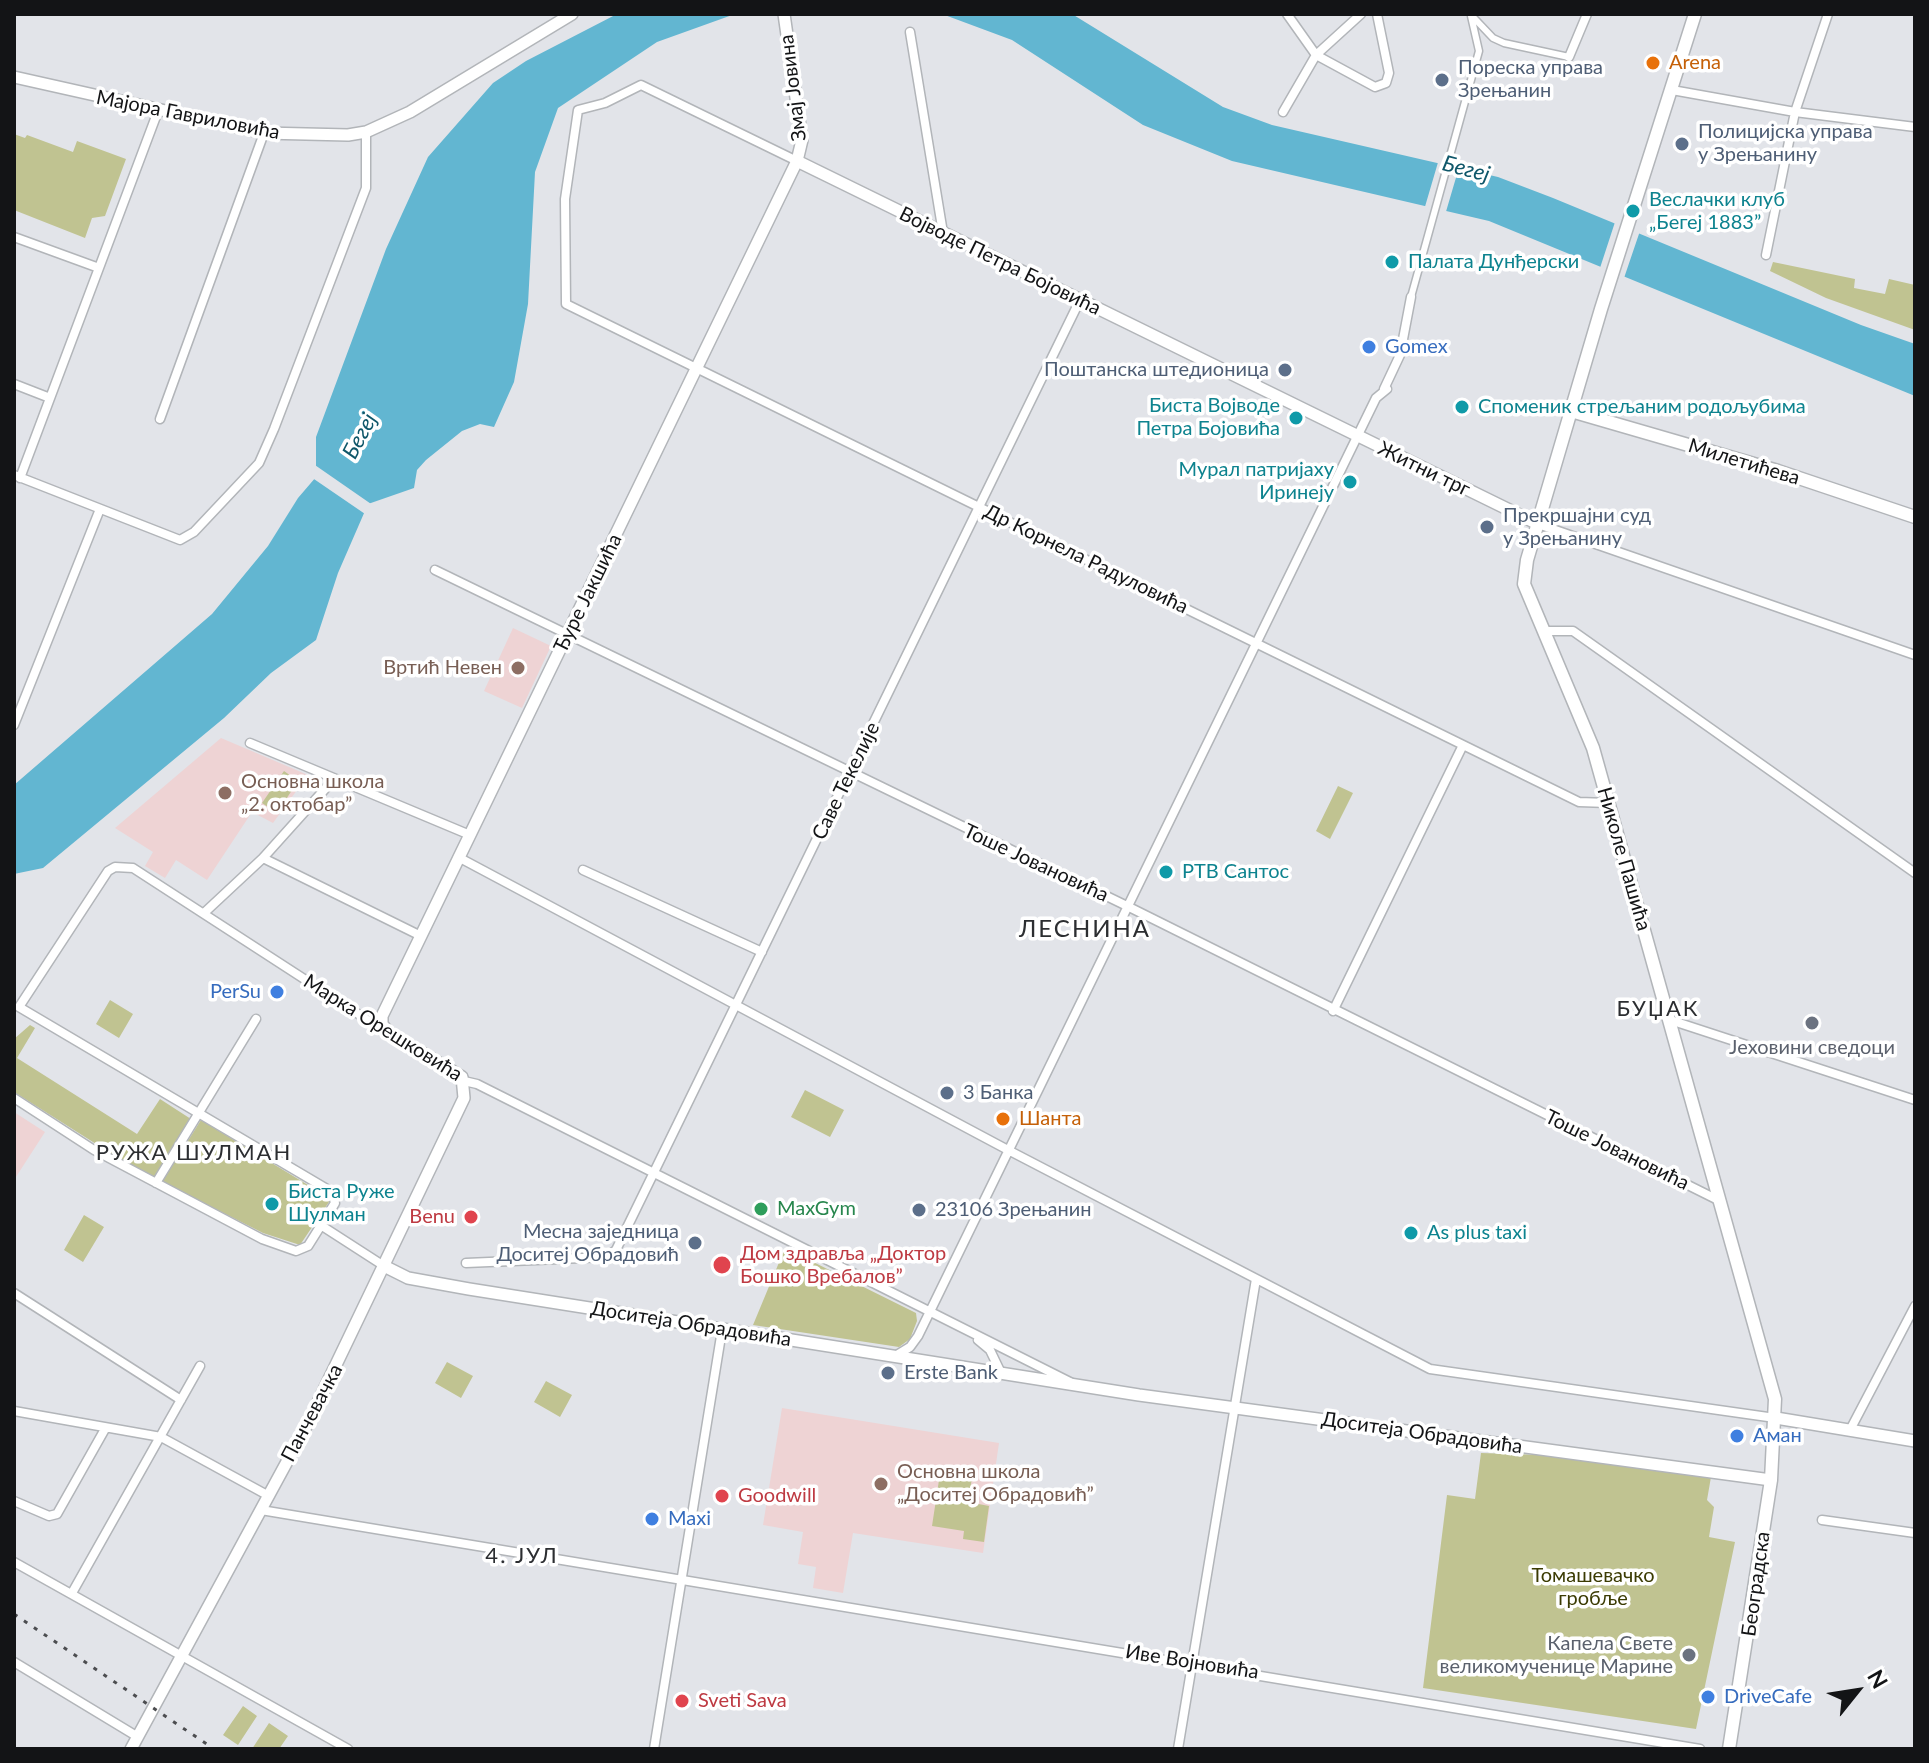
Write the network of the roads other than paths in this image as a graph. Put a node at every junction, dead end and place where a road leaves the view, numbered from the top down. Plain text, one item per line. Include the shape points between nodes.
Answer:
1 (572, 14) edge
2 (784, 14) edge
3 (1287, 14) edge
4 (1361, 14) edge
5 (1377, 14) edge
6 (1587, 14) edge
7 (1695, 14) edge
8 (1828, 14) edge
9 (910, 32) dead end
10 (1316, 55) junction
11 (1569, 57) joint
12 (14, 77) edge
13 (1672, 90) junction
14 (158, 111) junction
15 (1283, 112) dead end
16 (1795, 112) junction
17 (1915, 127) edge
18 (366, 132) junction
19 (264, 133) junction
20 (797, 161) junction
21 (943, 233) junction
22 (14, 237) edge
23 (1766, 255) dead end
24 (99, 268) junction
25 (1411, 297) joint
26 (1080, 300) junction
27 (566, 304) joint
28 (697, 368) junction
29 (14, 384) edge
30 (50, 398) junction
31 (1571, 411) junction
32 (160, 419) dead end
33 (1359, 437) junction
34 (17, 477) edge
35 (979, 507) junction
36 (100, 509) junction
37 (1915, 517) edge
38 (1538, 524) junction
39 (435, 570) dead end
40 (1543, 631) junction
41 (567, 636) junction
42 (1257, 644) junction
43 (1915, 655) edge
44 (14, 725) edge
45 (250, 743) dead end
46 (1463, 745) junction
47 (849, 774) junction
48 (334, 779) junction
49 (1608, 803) junction
50 (470, 835) junction
51 (458, 857) junction
52 (263, 858) junction
53 (583, 870) dead end
54 (1915, 873) edge
55 (1127, 906) junction
56 (204, 913) junction
57 (421, 936) junction
58 (762, 952) junction
59 (736, 1005) junction
60 (16, 1009) edge
61 (1333, 1011) junction
62 (256, 1019) dead end
63 (1670, 1020) junction
64 (382, 1024) junction
65 (464, 1081) junction
66 (14, 1098) edge
67 (1915, 1100) edge
68 (201, 1114) junction
69 (1008, 1150) junction
70 (654, 1174) junction
71 (156, 1183) junction
72 (1721, 1201) junction
73 (322, 1226) junction
74 (466, 1263) dead end
75 (384, 1266) junction
76 (1256, 1279) junction
77 (14, 1293) edge
78 (1915, 1306) edge
79 (929, 1314) junction
80 (722, 1330) junction
81 (972, 1334) junction
82 (897, 1355) junction
83 (200, 1366) dead end
84 (1001, 1373) junction
85 (1074, 1385) junction
86 (181, 1400) junction
87 (1234, 1407) junction
88 (14, 1411) edge
89 (1776, 1418) junction
90 (105, 1429) junction
91 (1850, 1430) junction
92 (161, 1437) junction
93 (1915, 1441) edge
94 (1771, 1480) junction
95 (269, 1496) junction
96 (14, 1501) edge
97 (261, 1510) junction
98 (1822, 1520) dead end
99 (1915, 1533) edge
100 (14, 1562) edge
101 (682, 1579) junction
102 (72, 1593) junction
103 (182, 1653) junction
104 (14, 1662) edge
105 (1193, 1662) junction
106 (138, 1737) junction
107 (131, 1749) edge
108 (348, 1749) edge
109 (654, 1749) edge
110 (1178, 1749) edge
111 (1700, 1749) edge
112 (1729, 1749) edge

1 - 18 street, Мајора Гавриловића via 410,112
2 - 20 street, Змај Јовина via 802,140
3 - 10 street
4 - 10 street
5 - 10 street via 1389,73 1386,83 1375,87
6 - 11 street
7 - 13 main road, Николе Пашића
8 - 16 street
9 - 21 street
10 - 15 street
11 - 25 street, Житни трг via 1504,43 1471,16 1479,51
12 - 14 street, Мајора Гавриловића
13 - 16 street
13 - 31 main road, Николе Пашића
14 - 19 street, Мајора Гавриловића
14 - 24 street
16 - 17 street
16 - 23 street
18 - 19 street, Мајора Гавриловића
18 - 36 street via 366,188 262,458 194,532 180,540
19 - 32 street
20 - 21 street, Војводе Петра Бојовића
20 - 27 street, Војводе Петра Бојовића via 641,85 578,110 565,199
20 - 28 street, Ђуре Јакшића
21 - 26 street, Војводе Петра Бојовића
22 - 24 street
24 - 30 street
25 - 33 street, Житни трг via 1400,355
26 - 33 street, Војводе Петра Бојовића
26 - 35 street, Саве Текелије
27 - 28 street, Др Корнела Радуловића
28 - 35 street, Др Корнела Радуловића
28 - 41 street, Ђуре Јакшића
29 - 30 street
30 - 34 street
31 - 37 main road, Милетићева
31 - 38 main road, Николе Пашића
33 - 38 street, Житни трг
33 - 42 street
34 - 36 street
35 - 42 street, Др Корнела Радуловића
35 - 47 street, Саве Текелије
36 - 44 street
38 - 40 main road, Николе Пашића via 1524,584
38 - 43 street
39 - 41 street, Тоше Јовановића
40 - 49 main road, Николе Пашића via 1579,711
40 - 54 street via 1573,631
41 - 47 street, Тоше Јовановића
41 - 50 street, Ђуре Јакшића
42 - 46 street, Др Корнела Радуловића
42 - 55 street
45 - 48 street
46 - 49 street, Др Корнела Радуловића via 1579,802
46 - 61 street
47 - 55 street, Тоше Јовановића
47 - 58 street, Саве Текелије
48 - 50 street
48 - 52 street
49 - 63 main road, Николе Пашића
50 - 51 street, Ђуре Јакшића
51 - 57 street, Ђуре Јакшића
51 - 59 street
52 - 56 street
52 - 57 street
53 - 58 street
55 - 61 street, Тоше Јовановића
55 - 69 street
56 - 60 street, Марка Орешковића via 133,868 108,871
56 - 64 street, Марка Орешковића via 369,1021
57 - 64 street, Ђуре Јакшића
58 - 59 street, Саве Текелије
59 - 69 street
59 - 70 street, Саве Текелије
60 - 68 street
61 - 72 street, Тоше Јовановића
62 - 68 street
63 - 67 street
63 - 72 main road, Николе Пашића
64 - 65 street, Марка Орешковића
65 - 70 street, Марка Орешковића
65 - 75 street, Панчевачка via 464,1098
66 - 71 street
68 - 71 street
68 - 73 street via 332,1192 335,1203
69 - 76 street
69 - 79 street
70 - 74 street, Саве Текелије via 616,1250 606,1257
70 - 79 street, Марка Орешковића
71 - 73 street via 262,1239 296,1251 308,1246
72 - 89 main road, Николе Пашића via 1770,1375
73 - 75 street
75 - 80 street, Доситеја Обрадовића via 423,1281
75 - 95 street, Панчевачка
76 - 87 street
76 - 89 street via 1430,1369
77 - 86 street
78 - 91 street
79 - 81 street, Доситеја Обрадовића
79 - 82 street via 915,1342
80 - 82 street, Доситеја Обрадовића
80 - 101 street
81 - 84 street via 990,1350
81 - 85 street, Доситеја Обрадовића
82 - 84 street, Доситеја Обрадовића
83 - 86 street
84 - 85 street, Доситеја Обрадовића
85 - 87 street, Доситеја Обрадовића
86 - 92 street
87 - 94 street, Доситеја Обрадовића
87 - 105 street
88 - 90 street
89 - 91 street
89 - 94 main road, Београдска
90 - 92 street
90 - 96 street via 57,1514 49,1516
91 - 93 street
92 - 95 street
92 - 102 street
94 - 112 main road, Београдска
95 - 97 street, Панчевачка
97 - 101 street, Иве Војновића
97 - 103 street, Панчевачка
98 - 99 street
100 - 102 street
101 - 105 street, Иве Војновића
101 - 109 street
102 - 103 street
103 - 106 street, Панчевачка
103 - 108 street
104 - 106 street
105 - 110 street
105 - 111 street, Иве Војновића
106 - 107 street, Панчевачка

